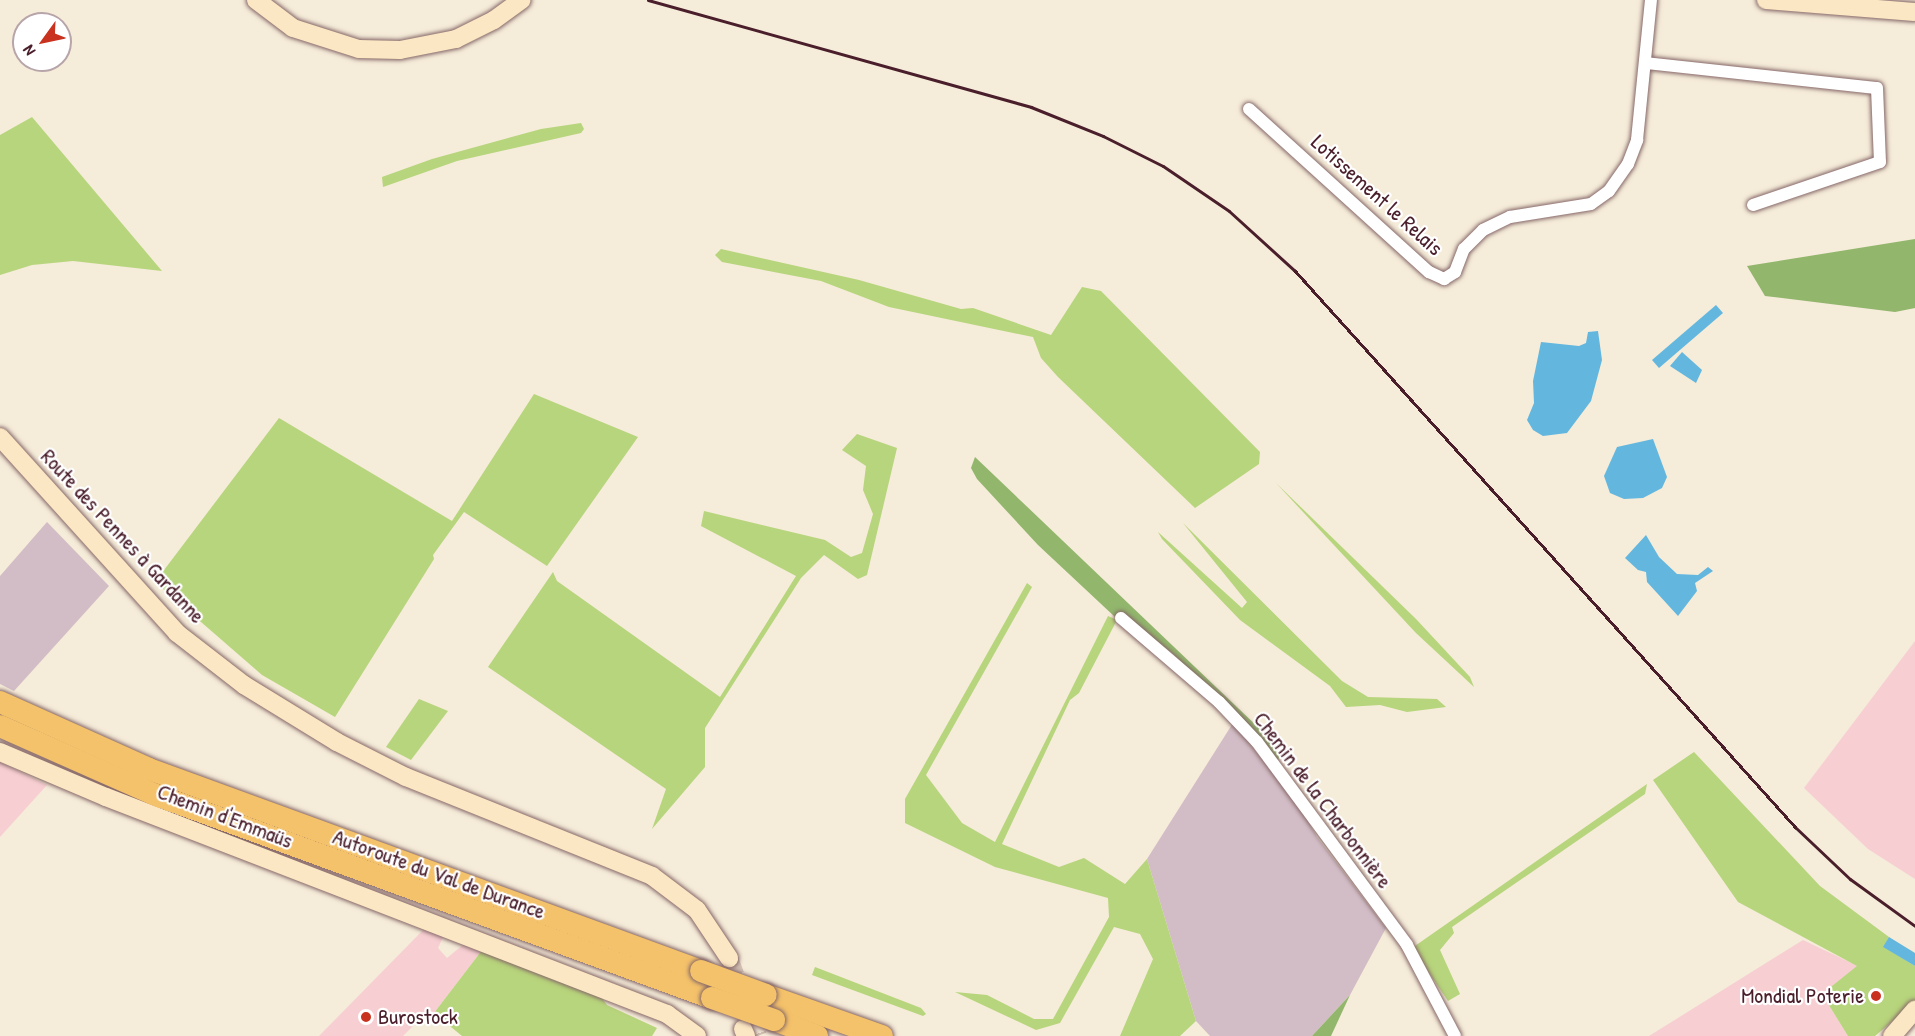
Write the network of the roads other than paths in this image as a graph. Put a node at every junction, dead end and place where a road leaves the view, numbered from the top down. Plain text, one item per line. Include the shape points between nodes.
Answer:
1 (256, 0) edge
2 (522, 0) edge
3 (1652, 0) edge
4 (1766, 0) edge
5 (1847, 0) edge
6 (1915, 12) edge
7 (1646, 63) junction
8 (1249, 109) dead end
9 (1753, 205) dead end
10 (0, 437) edge
11 (1121, 618) dead end
12 (0, 702) edge
13 (0, 726) edge
14 (0, 752) edge
15 (724, 957) tunnel mouth
16 (1915, 1010) edge
17 (1915, 1021) edge
18 (697, 1036) edge
19 (815, 1036) edge
20 (882, 1036) edge
21 (1455, 1036) edge
22 (1892, 1036) edge
23 (1908, 1036) edge

1 - 2 main road via 293,28 359,49 400,50 456,39
3 - 7 street, Lotissement le Relais
4 - 6 main road
5 - 6 main road
7 - 8 street, Lotissement le Relais via 1637,140 1628,164 1609,191 1591,204 1510,217 1483,230 1464,249 1455,272 1444,279 1429,272
7 - 9 street via 1877,88 1880,162
10 - 15 main road, Route des Pennes à Gardanne via 177,633 244,685 337,742 406,777 566,842 646,881 673,899
11 - 21 street, Chemin de la Charbonnière via 1219,702 1257,742 1407,945
12 - 20 highway, Autoroute du Val de Durance, bridge via 149,769
13 - 19 highway, Autoroute du Val de Durance, bridge via 156,795
14 - 18 main road, Chemin d'Emmaüs via 96,794 667,1014
16 - 22 main road
17 - 23 main road

